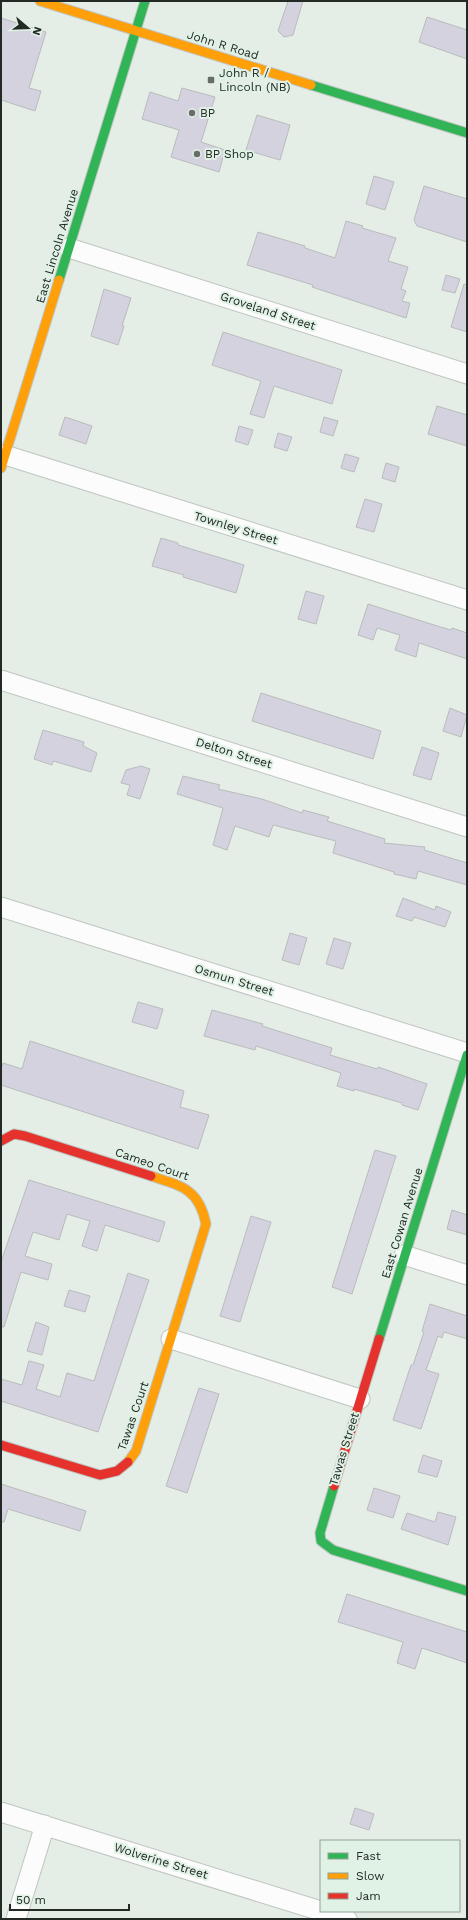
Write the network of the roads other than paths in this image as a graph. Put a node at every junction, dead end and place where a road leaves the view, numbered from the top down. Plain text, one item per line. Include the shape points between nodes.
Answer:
1 (40, 1) edge
2 (145, 1) edge
3 (137, 30) junction
4 (467, 133) edge
5 (69, 248) junction
6 (467, 374) edge
7 (3, 462) edge
8 (467, 600) edge
9 (1, 680) edge
10 (467, 826) edge
11 (1, 907) edge
12 (467, 1054) edge
13 (1, 1141) edge
14 (404, 1256) junction
15 (467, 1275) edge
16 (171, 1339) junction
17 (360, 1399) junction
18 (1, 1445) edge
19 (467, 1591) edge
20 (1, 1812) edge
21 (45, 1826) junction
22 (320, 1910) edge
23 (325, 1912) edge
24 (16, 1919) edge
25 (348, 1919) edge

1 - 3 street, John R Road
2 - 3 street, East Lincoln Avenue
3 - 4 street, John R Road
3 - 5 street, East Lincoln Avenue
5 - 6 street, Groveland Street
5 - 7 street, East Lincoln Avenue
7 - 8 street, Townley Street
9 - 10 street, Delton Street
11 - 12 street, Osmun Street
12 - 14 street, East Cowan Avenue
13 - 16 street, Cameo Court via 14,1134 25,1136 181,1186 198,1198 206,1224
14 - 15 street
14 - 17 street, East Cowan Avenue
16 - 17 street, Tawas Street
16 - 18 street, Tawas Court via 136,1451 123,1468 100,1475
17 - 19 street, Tawas Street via 321,1526 321,1541 333,1550
20 - 21 street, Wolverine Street
21 - 22 street, Wolverine Street
21 - 24 street
23 - 25 street, Wolverine Street

